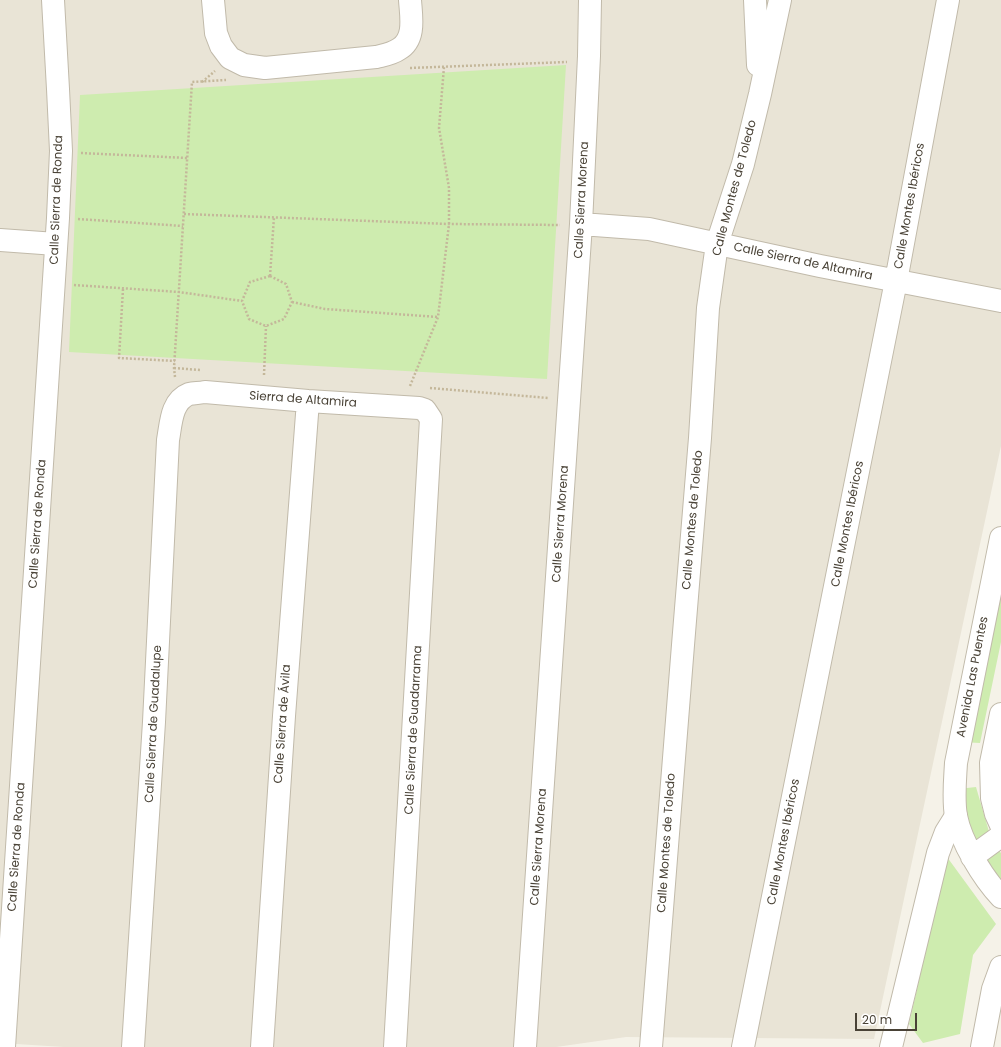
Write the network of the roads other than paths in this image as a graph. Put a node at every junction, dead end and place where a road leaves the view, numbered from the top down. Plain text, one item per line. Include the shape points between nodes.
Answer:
1 (53, 0) edge
2 (214, 0) edge
3 (410, 0) edge
4 (590, 0) edge
5 (755, 0) edge
6 (780, 0) edge
7 (948, 0) edge
8 (760, 94) junction
9 (582, 224) junction
10 (0, 240) edge
11 (56, 244) junction
12 (717, 244) junction
13 (896, 281) junction
14 (1001, 301) edge
15 (308, 401) junction
16 (177, 402) joint
17 (429, 414) joint
18 (1001, 538) edge
19 (1001, 714) edge
20 (991, 763) junction
21 (956, 764) junction
22 (956, 816) junction
23 (1001, 825) edge
24 (1001, 836) edge
25 (972, 857) junction
26 (1001, 897) edge
27 (1001, 967) edge
28 (4, 1047) edge
29 (133, 1047) edge
30 (262, 1047) edge
31 (396, 1047) edge
32 (525, 1047) edge
33 (651, 1047) edge
34 (743, 1047) edge
35 (891, 1047) edge
36 (982, 1047) edge

1 - 11 street, Calle Sierra de Ronda via 61,151
2 - 3 street via 216,34 221,46 230,58 244,65 264,68 376,58 390,54 404,59 412,25
4 - 9 street, Calle Sierra Morena
5 - 8 street
6 - 8 street, Calle Montes de Toledo
7 - 13 street, Calle Montes Ibéricos
8 - 12 street, Calle Montes de Toledo via 743,164
9 - 12 street, Calle Sierra de Altamira via 649,230
9 - 32 street, Calle Sierra Morena
10 - 11 street
11 - 28 street, Calle Sierra de Ronda
12 - 13 street, Calle Sierra de Altamira
12 - 33 street, Calle Montes de Toledo via 708,308 700,438
13 - 14 street, Calle Sierra de Altamira
13 - 34 street, Calle Montes Ibéricos
15 - 16 street, Sierra de Altamira via 205,392 189,394
15 - 17 street, Sierra de Altamira via 419,408
15 - 30 street, Calle Sierra de Ávila
16 - 29 street, Calle Sierra de Guadalupe via 168,440 154,722
17 - 31 street, Calle Sierra de Guadarrama via 431,425
18 - 21 street, Avenida Las Puentes
19 - 20 street
20 - 21 street
20 - 23 street via 992,798
21 - 22 street, Avenida Las Puentes
22 - 25 street, Avenida Las Puentes
22 - 35 street via 938,853
24 - 25 street
25 - 26 street, Avenida Las Puentes
27 - 36 street via 993,989

